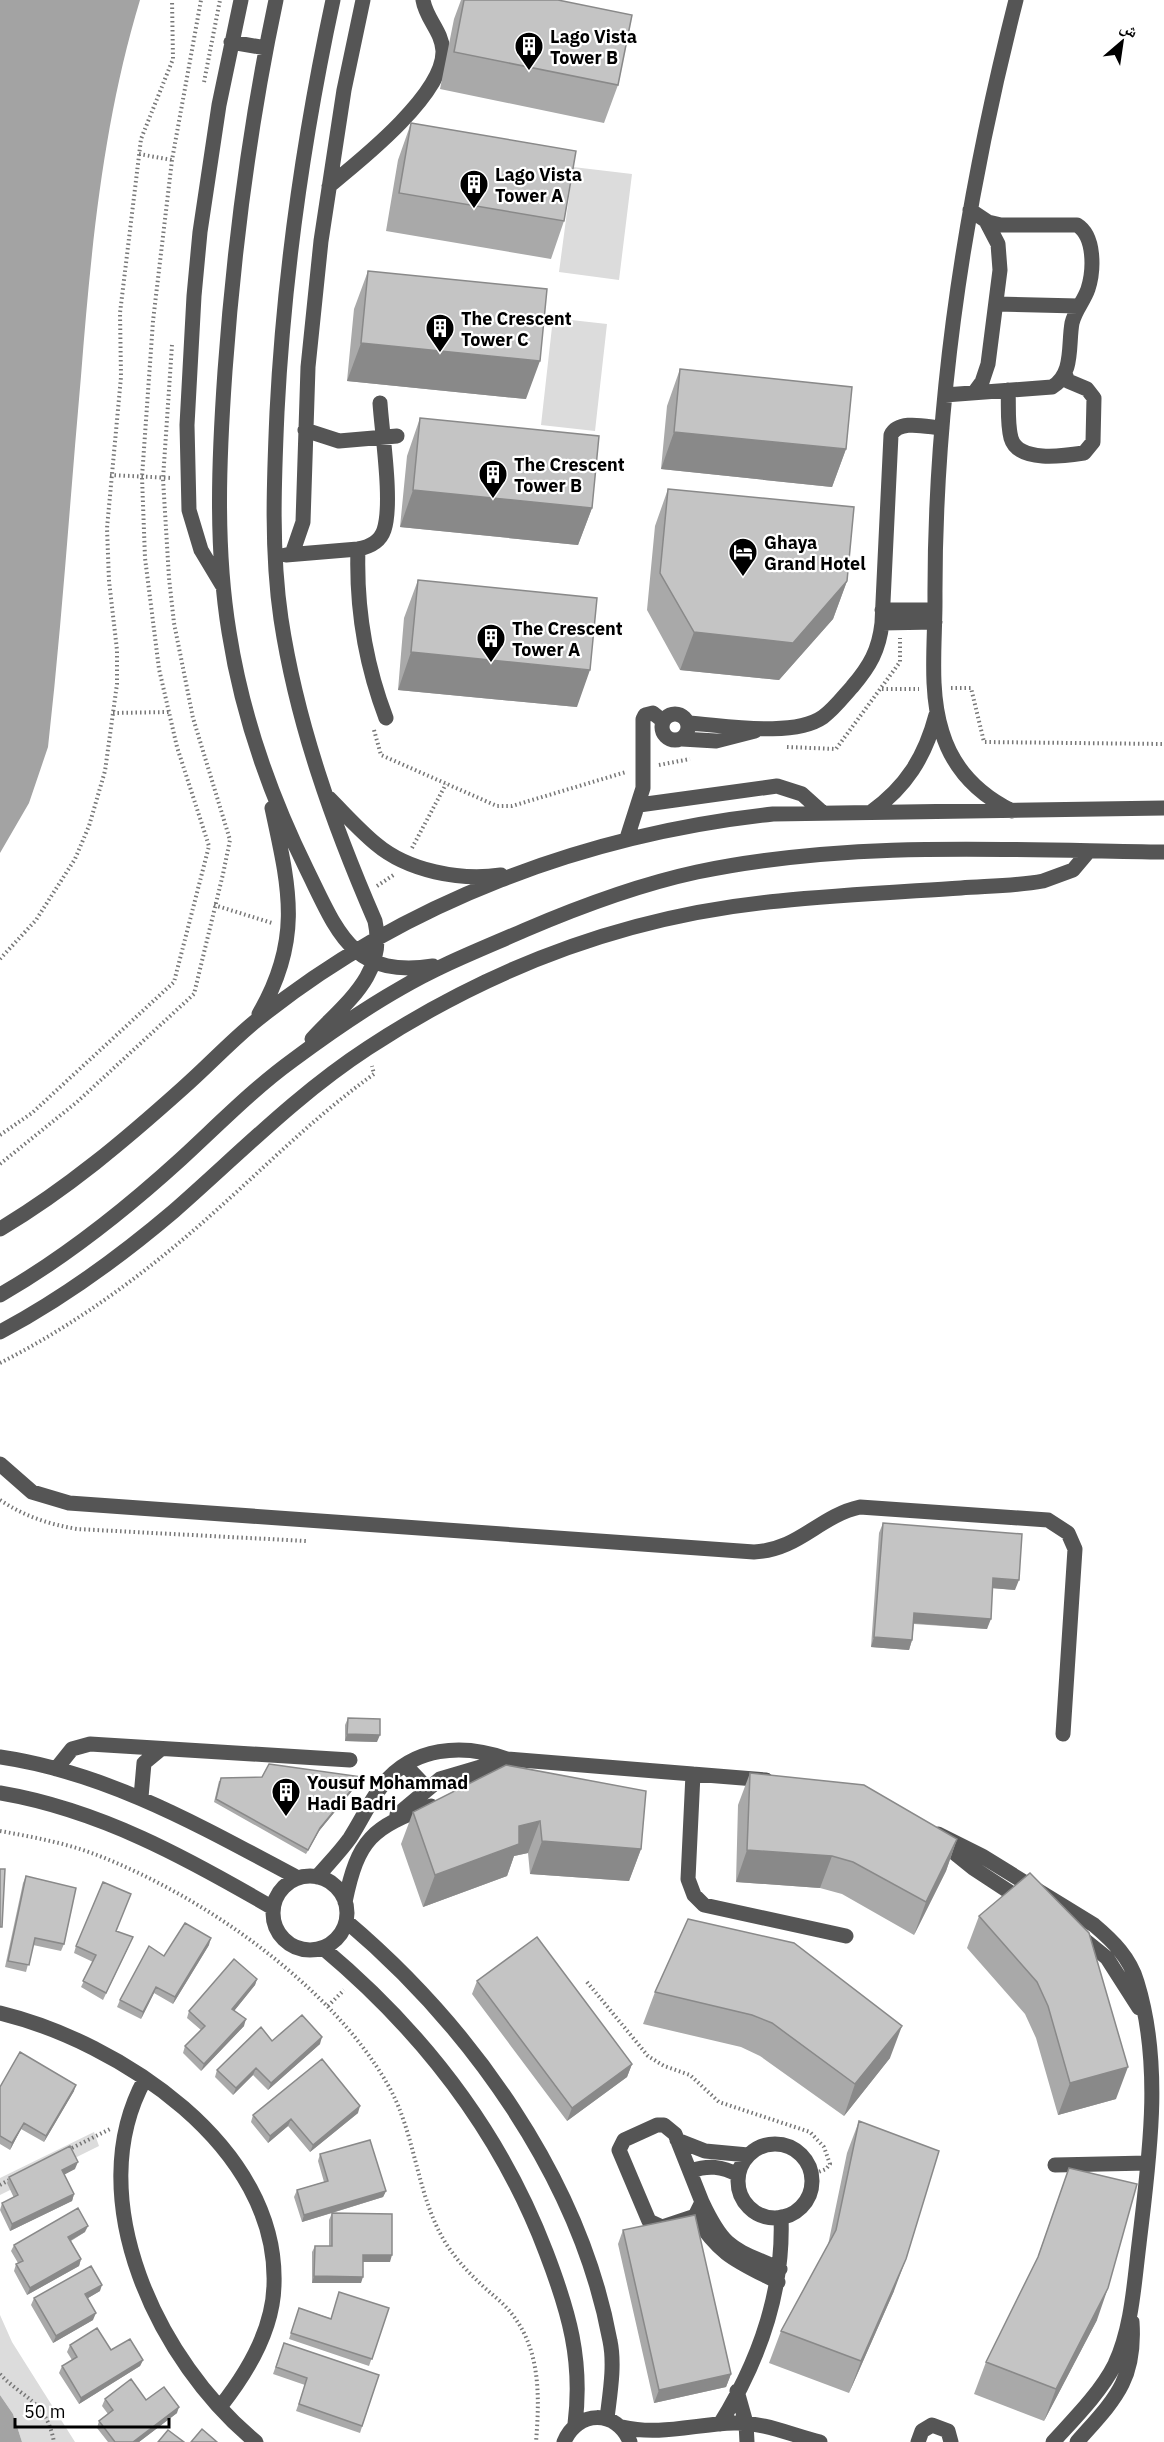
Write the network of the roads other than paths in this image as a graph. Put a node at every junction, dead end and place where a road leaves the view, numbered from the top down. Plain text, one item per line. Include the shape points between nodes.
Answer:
1 (241, 0) edge
2 (276, 0) edge
3 (333, 0) edge
4 (363, 0) edge
5 (423, 0) edge
6 (1016, 0) edge
7 (231, 42) junction
8 (266, 48) junction
9 (319, 70) junction
10 (348, 74) junction
11 (329, 186) junction
12 (970, 210) junction
13 (986, 221) junction
14 (996, 304) junction
15 (1078, 306) junction
16 (1065, 374) junction
17 (1008, 390) junction
18 (974, 393) junction
19 (945, 395) junction
20 (380, 403) dead end
21 (942, 428) junction
22 (305, 430) junction
23 (390, 437) junction
24 (358, 549) junction
25 (292, 554) junction
26 (275, 555) junction
27 (223, 585) junction
28 (882, 616) junction
29 (935, 616) junction
30 (937, 712) junction
31 (663, 721) junction
32 (379, 722) road end
33 (688, 723) junction
34 (761, 728) junction
35 (682, 739) junction
36 (264, 770) junction
37 (325, 793) junction
38 (639, 806) junction
39 (1164, 808) edge
40 (822, 812) junction
41 (871, 812) junction
42 (1014, 813) junction
43 (627, 838) junction
44 (1089, 851) junction
45 (1164, 852) edge
46 (519, 872) junction
47 (379, 938) junction
48 (355, 951) junction
49 (375, 964) junction
50 (448, 964) junction
51 (255, 1021) junction
52 (289, 1063) junction
53 (0, 1229) edge
54 (0, 1295) edge
55 (0, 1332) edge
56 (0, 1464) edge
57 (1063, 1734) dead end
58 (161, 1749) junction
59 (0, 1757) edge
60 (350, 1760) dead end
61 (507, 1760) junction
62 (405, 1765) junction
63 (56, 1769) junction
64 (693, 1774) junction
65 (782, 1781) edge
66 (427, 1788) junction
67 (0, 1792) edge
68 (141, 1797) junction
69 (394, 1819) junction
70 (317, 1877) junction
71 (298, 1878) junction
72 (345, 1902) junction
73 (273, 1908) junction
74 (1043, 1912) edge
75 (346, 1921) junction
76 (1063, 1925) edge
77 (846, 1936) dead end
78 (323, 1948) junction
79 (0, 2013) edge
80 (1146, 2021) junction
81 (145, 2079) junction
82 (677, 2140) junction
83 (748, 2155) junction
84 (1149, 2163) junction
85 (1055, 2165) dead end
86 (691, 2171) junction
87 (738, 2175) junction
88 (698, 2209) junction
89 (781, 2217) junction
90 (779, 2275) junction
91 (1131, 2307) junction
92 (737, 2391) junction
93 (219, 2408) junction
94 (607, 2418) junction
95 (746, 2423) junction
96 (575, 2424) junction
97 (720, 2424) junction
98 (622, 2427) junction
99 (256, 2442) edge
100 (564, 2442) edge
101 (630, 2442) edge
102 (747, 2442) edge
103 (820, 2442) edge
104 (918, 2442) edge
105 (951, 2442) edge
106 (1053, 2442) edge
107 (1077, 2442) edge

1 - 7 street
2 - 8 street
3 - 9 street
4 - 10 street
5 - 11 street via 443,52 435,78 390,134
6 - 12 street via 989,109
7 - 8 street
7 - 27 street via 208,169 194,296 187,425 193,531
8 - 27 street via 241,202 229,313 220,479
9 - 10 street
9 - 26 street via 281,342 274,473
10 - 11 street
11 - 22 street via 313,304
12 - 13 street
12 - 19 street
13 - 14 street via 994,232 1000,257
13 - 15 street via 1007,225 1070,223 1083,229 1090,242 1090,279
14 - 15 street
14 - 18 street via 988,364
15 - 16 street
16 - 17 street via 1052,387
16 - 17 street via 1068,381 1087,388 1094,398 1094,442 1084,453 1033,455 1021,451 1010,436
17 - 18 street
18 - 19 street
19 - 21 street
20 - 23 street
21 - 28 street via 902,425 891,435
21 - 29 street via 934,549
22 - 23 street via 339,441
22 - 25 street via 303,522
23 - 24 street via 383,531 369,547
24 - 25 street
24 - 32 street via 362,631
25 - 26 street
26 - 37 street via 290,670
27 - 36 street via 238,679
28 - 29 street
28 - 29 street via 900,622
28 - 34 street via 880,640 871,663 824,716 807,724
29 - 30 street
30 - 41 street via 925,752 914,770 895,793
30 - 42 street via 948,748 962,773 981,793
31 - 33 street via 679,714
31 - 35 street via 665,737
31 - 38 street via 653,713 643,719 644,769
33 - 34 street
33 - 35 street
34 - 35 street via 732,739
36 - 48 street via 325,906
36 - 51 street via 288,882 289,928 279,975
37 - 46 street via 377,845 396,857 441,873 466,876
37 - 47 street
38 - 40 street via 777,786 802,794
38 - 43 street
39 - 42 street
40 - 41 street
40 - 43 street via 724,819
41 - 42 street
43 - 46 street
44 - 45 street
44 - 50 street via 873,852 700,872 586,904
44 - 55 street via 1073,870 1043,881 781,901 693,912 606,933 522,963 442,1003 349,1061 276,1117 134,1243
46 - 47 street
47 - 48 street
47 - 49 street
48 - 49 street
48 - 51 street
49 - 50 street via 407,970
49 - 52 street via 362,986
50 - 52 street via 396,991
51 - 53 street via 84,1173
52 - 54 street via 133,1202 82,1242
56 - 57 street via 32,1492 69,1503 754,1552 783,1548 832,1516 860,1507 1048,1520 1068,1533 1075,1549
58 - 60 street
58 - 63 street via 90,1744 66,1753
58 - 68 street via 144,1763
59 - 63 street
61 - 62 street via 486,1752 451,1749
61 - 64 street
61 - 66 street via 455,1773
61 - 69 street via 450,1798
62 - 66 street
62 - 70 street via 383,1785 351,1836
63 - 68 street
64 - 65 street
64 - 77 street via 688,1879 694,1895 704,1905
66 - 69 street
67 - 73 street via 56,1806 130,1832 193,1862
68 - 71 street
69 - 72 street via 365,1845
70 - 71 street
70 - 72 street via 334,1886
71 - 73 street via 281,1890
72 - 75 street
73 - 78 street via 275,1927 287,1942 304,1950
74 - 80 street via 973,1868 921,1827 982,1856 1108,1936 1130,1965
75 - 78 street via 338,1938
75 - 94 street via 446,2017 501,2091 547,2170 585,2254 611,2343
76 - 80 street via 1107,1958
78 - 96 street via 389,2007 440,2066 473,2110 518,2187 552,2268 577,2353 579,2395
79 - 81 street via 57,2030
80 - 84 street
81 - 93 street via 126,2120 119,2174 127,2228 136,2264 171,2341
81 - 93 street via 186,2110 221,2146 249,2188 269,2234 274,2288 262,2339 251,2364
82 - 83 street via 705,2151
82 - 86 street
82 - 88 street via 670,2129 657,2125 624,2140 620,2155 649,2221 662,2227
83 - 87 street
83 - 89 street via 769,2144 792,2148 801,2154 812,2175 808,2198 802,2207
84 - 85 street
84 - 91 street
86 - 87 street via 720,2167
86 - 88 street
87 - 89 street via 742,2198 749,2207 769,2217
88 - 90 street via 726,2243
89 - 90 street
90 - 92 street via 757,2354
91 - 106 street via 1114,2365 1100,2388
91 - 107 street via 1134,2346 1129,2371 1105,2411
92 - 95 street
92 - 97 street
93 - 99 street
94 - 96 street via 596,2416
94 - 98 street
95 - 97 street
95 - 102 street
95 - 103 street
96 - 100 street
97 - 98 street via 653,2431
98 - 101 street
104 - 105 street via 922,2430 932,2425 948,2431

